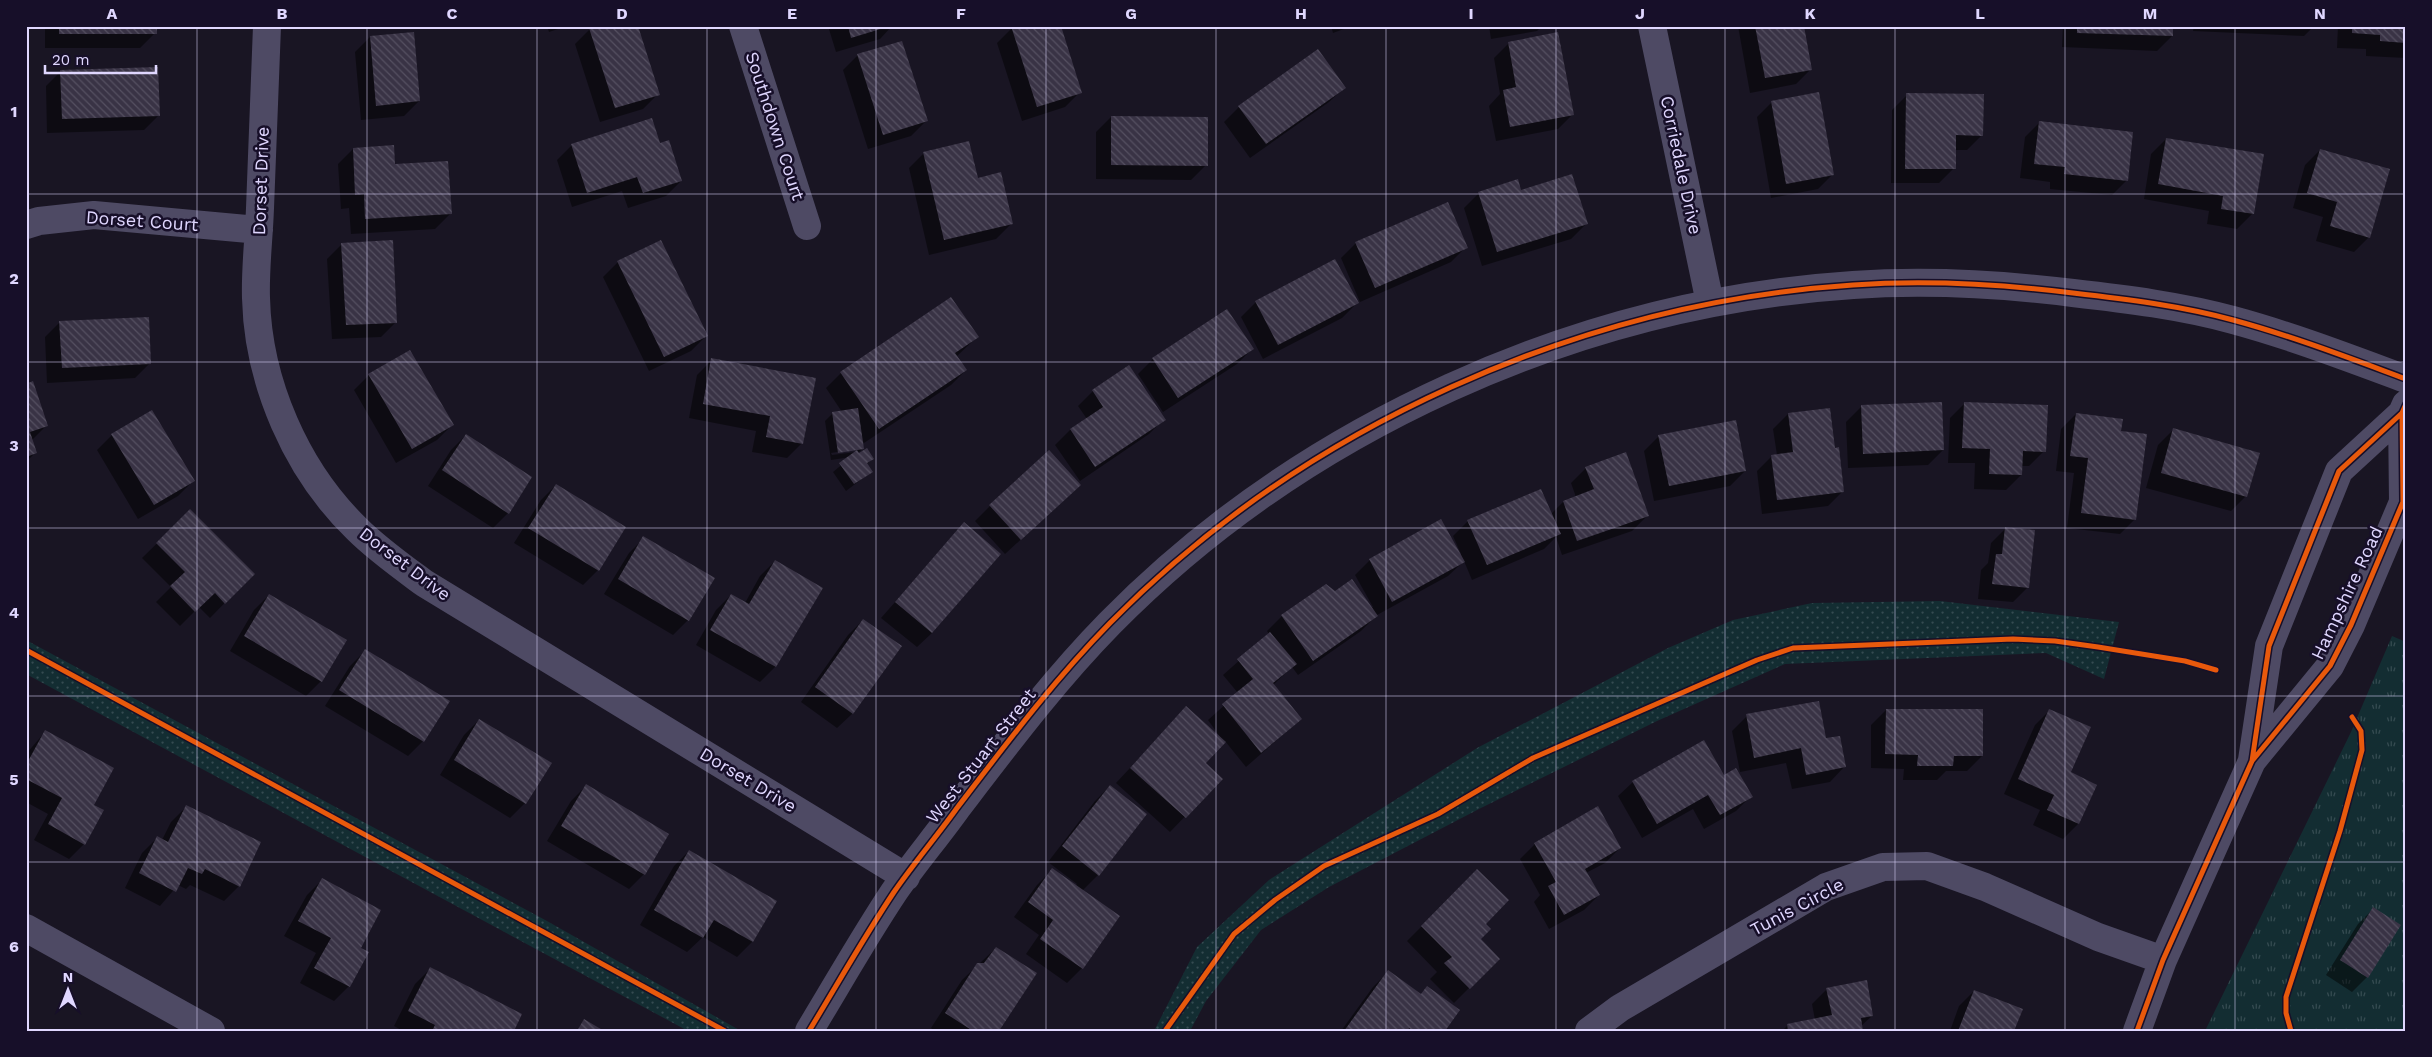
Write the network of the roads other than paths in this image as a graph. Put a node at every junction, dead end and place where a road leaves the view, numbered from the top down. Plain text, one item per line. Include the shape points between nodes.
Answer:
1 (267, 26) edge
2 (743, 26) edge
3 (1652, 26) edge
4 (26, 225) edge
5 (807, 226) dead end
6 (259, 230) junction
7 (1710, 303) junction
8 (2406, 379) edge
9 (2404, 408) edge
10 (2252, 761) junction
11 (906, 877) junction
12 (26, 928) edge
13 (2163, 960) junction
14 (211, 1031) edge
15 (809, 1031) edge
16 (1589, 1031) edge
17 (2137, 1031) edge

1 - 6 street, Dorset Drive
2 - 5 street, Southdown Court
3 - 7 street, Corriedale Drive
4 - 6 street, Dorset Court via 94,215
6 - 11 street, Dorset Drive via 256,298 261,347 273,394 296,446 324,490 355,527 424,583
7 - 8 street, West Stuart Street via 1854,285 2020,287 2124,299 2231,320
7 - 11 street, West Stuart Street via 1599,332 1531,355 1438,393 1349,439 1264,493 1185,554 1111,622 1023,721
9 - 10 street, Hampshire Road via 2339,472 2269,646
9 - 10 street, Hampshire Road via 2403,502 2351,625 2330,666
10 - 13 street, Hampshire Road
11 - 15 street, West Stuart Street
12 - 14 street
13 - 16 street, Tunis Circle via 2098,938 1985,887 1927,866 1883,867 1826,887 1620,1008
13 - 17 street, Hampshire Road

